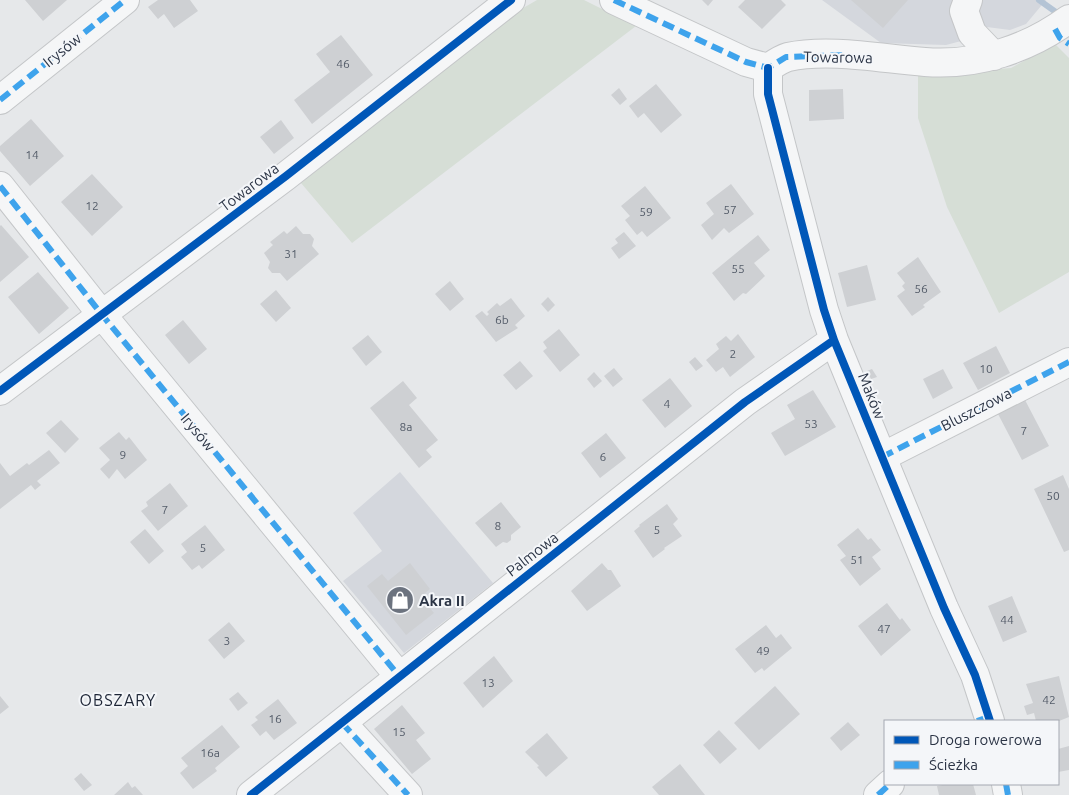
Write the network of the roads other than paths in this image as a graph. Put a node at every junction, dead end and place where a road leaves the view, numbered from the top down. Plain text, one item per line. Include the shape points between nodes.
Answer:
1 (125, 0) edge
2 (511, 0) edge
3 (614, 0) edge
4 (968, 0) edge
5 (1062, 24) edge
6 (994, 56) junction
7 (768, 68) junction
8 (0, 100) edge
9 (0, 186) edge
10 (102, 316) junction
11 (834, 340) junction
12 (1069, 362) edge
13 (0, 391) edge
14 (882, 457) junction
15 (399, 676) junction
16 (985, 720) edge
17 (342, 723) junction
18 (889, 785) edge
19 (251, 795) edge
20 (408, 795) edge
21 (878, 795) edge

1 - 8 street, Irysów
2 - 10 street, Towarowa
3 - 7 street via 746,62
4 - 6 street via 964,11 972,33
5 - 6 street, Towarowa via 1029,44
6 - 7 street, Towarowa via 928,62 817,55 786,57
7 - 11 street, Maków via 768,94
9 - 10 street, Irysów
10 - 13 street, Towarowa
10 - 15 street, Irysów
11 - 14 street, Maków
11 - 15 street, Palmowa via 745,402
12 - 14 street, Bluszczowa
14 - 16 street, Maków via 975,675
15 - 17 street, Palmowa
17 - 19 street, Palmowa
17 - 20 street
18 - 21 street

